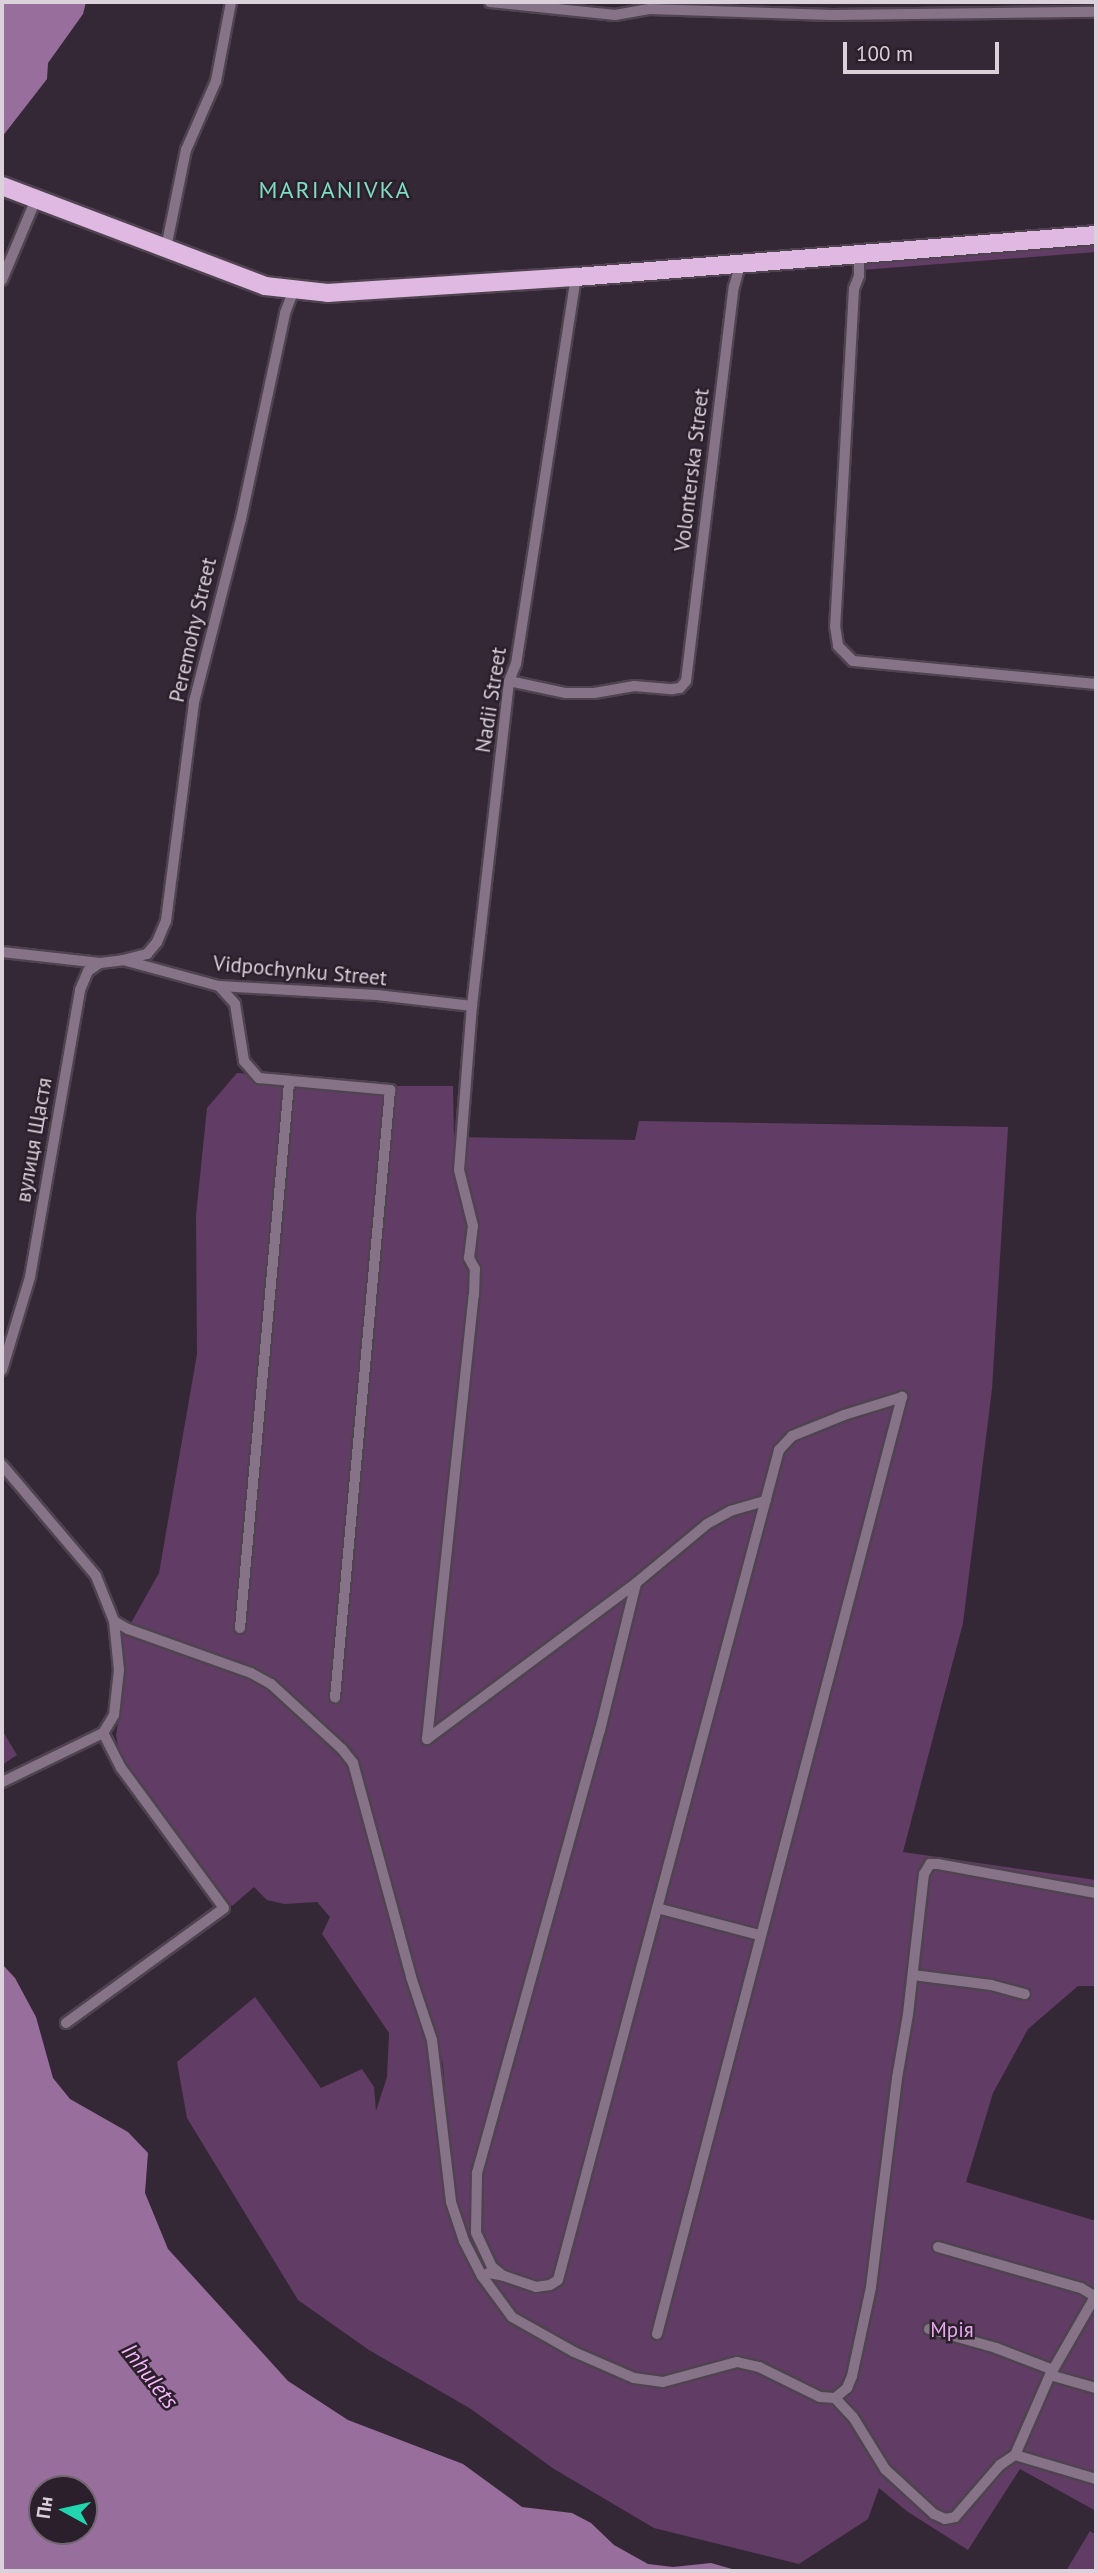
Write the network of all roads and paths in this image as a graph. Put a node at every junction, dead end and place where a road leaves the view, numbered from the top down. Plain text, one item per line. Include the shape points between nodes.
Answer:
1 (231, 2) edge
2 (490, 2) edge
3 (1096, 12) edge
4 (2, 186) edge
5 (36, 199) junction
6 (1096, 235) edge
7 (166, 248) junction
8 (859, 254) junction
9 (740, 264) junction
10 (576, 277) junction
11 (2, 280) edge
12 (294, 290) junction
13 (509, 681) junction
14 (1096, 684) edge
15 (2, 953) edge
16 (123, 960) junction
17 (100, 963) junction
18 (219, 986) junction
19 (472, 1006) junction
20 (289, 1083) junction
21 (2, 1370) edge
22 (2, 1465) edge
23 (766, 1501) junction
24 (636, 1583) junction
25 (114, 1621) junction
26 (240, 1628) dead end
27 (335, 1698) dead end
28 (103, 1733) junction
29 (2, 1782) edge
30 (1096, 1892) edge
31 (657, 1908) junction
32 (759, 1935) junction
33 (913, 1975) junction
34 (1026, 1994) dead end
35 (66, 2023) dead end
36 (938, 2247) dead end
37 (482, 2276) junction
38 (504, 2276) junction
39 (1096, 2296) edge
40 (929, 2329) dead end
41 (657, 2333) dead end
42 (1051, 2373) junction
43 (1096, 2388) edge
44 (835, 2398) junction
45 (1015, 2455) junction
46 (1096, 2479) edge

1 - 7 street via 216,81 186,150
2 - 3 street via 615,15 650,9 832,15
4 - 5 main road
5 - 7 main road
5 - 11 street
6 - 8 main road
7 - 12 main road via 256,283
8 - 9 main road
8 - 14 street via 835,626 838,646 853,661
9 - 10 main road
9 - 13 street, Volonterska Street via 686,681 680,688 634,686 594,694 565,694
10 - 12 main road via 369,292
10 - 13 street, Nadii Street via 518,650
12 - 16 street, Peremohy Street via 194,702 166,921 147,954
13 - 19 street, Nadii Street
15 - 17 street, Vidpochynku Street
16 - 17 street, Vidpochynku Street
16 - 18 street, Vidpochynku Street
17 - 21 street, вулиця Щастя via 88,971 80,990 30,1277
18 - 19 street, Vidpochynku Street
18 - 20 street via 235,1004 244,1061 259,1078
19 - 24 street, Nadii Street via 459,1170 473,1226 469,1258 475,1269 474,1295 427,1740
20 - 26 street
20 - 27 street via 390,1090
22 - 25 street via 96,1576
23 - 24 street via 730,1511 707,1524
23 - 31 street
23 - 32 street via 779,1450 792,1436 902,1397
24 - 38 street via 477,2173 476,2232 492,2267
25 - 28 street via 117,1694 114,1716
25 - 37 street via 251,1672 271,1684 353,1763 432,2040 451,2202
28 - 29 street
28 - 35 street via 121,1768 225,1908
30 - 33 street via 930,1864 918,1905
31 - 32 street
31 - 38 street via 558,2280 536,2287
32 - 41 street
33 - 34 street
33 - 44 street via 871,2287 852,2376
36 - 39 street
37 - 38 street
37 - 44 street via 512,2317 574,2352 634,2378 663,2382 737,2362 759,2367 820,2398
39 - 42 street
40 - 42 street via 996,2348
42 - 43 street
42 - 45 street
44 - 45 street via 853,2417 885,2469 945,2519 955,2517 1000,2465
45 - 46 street

